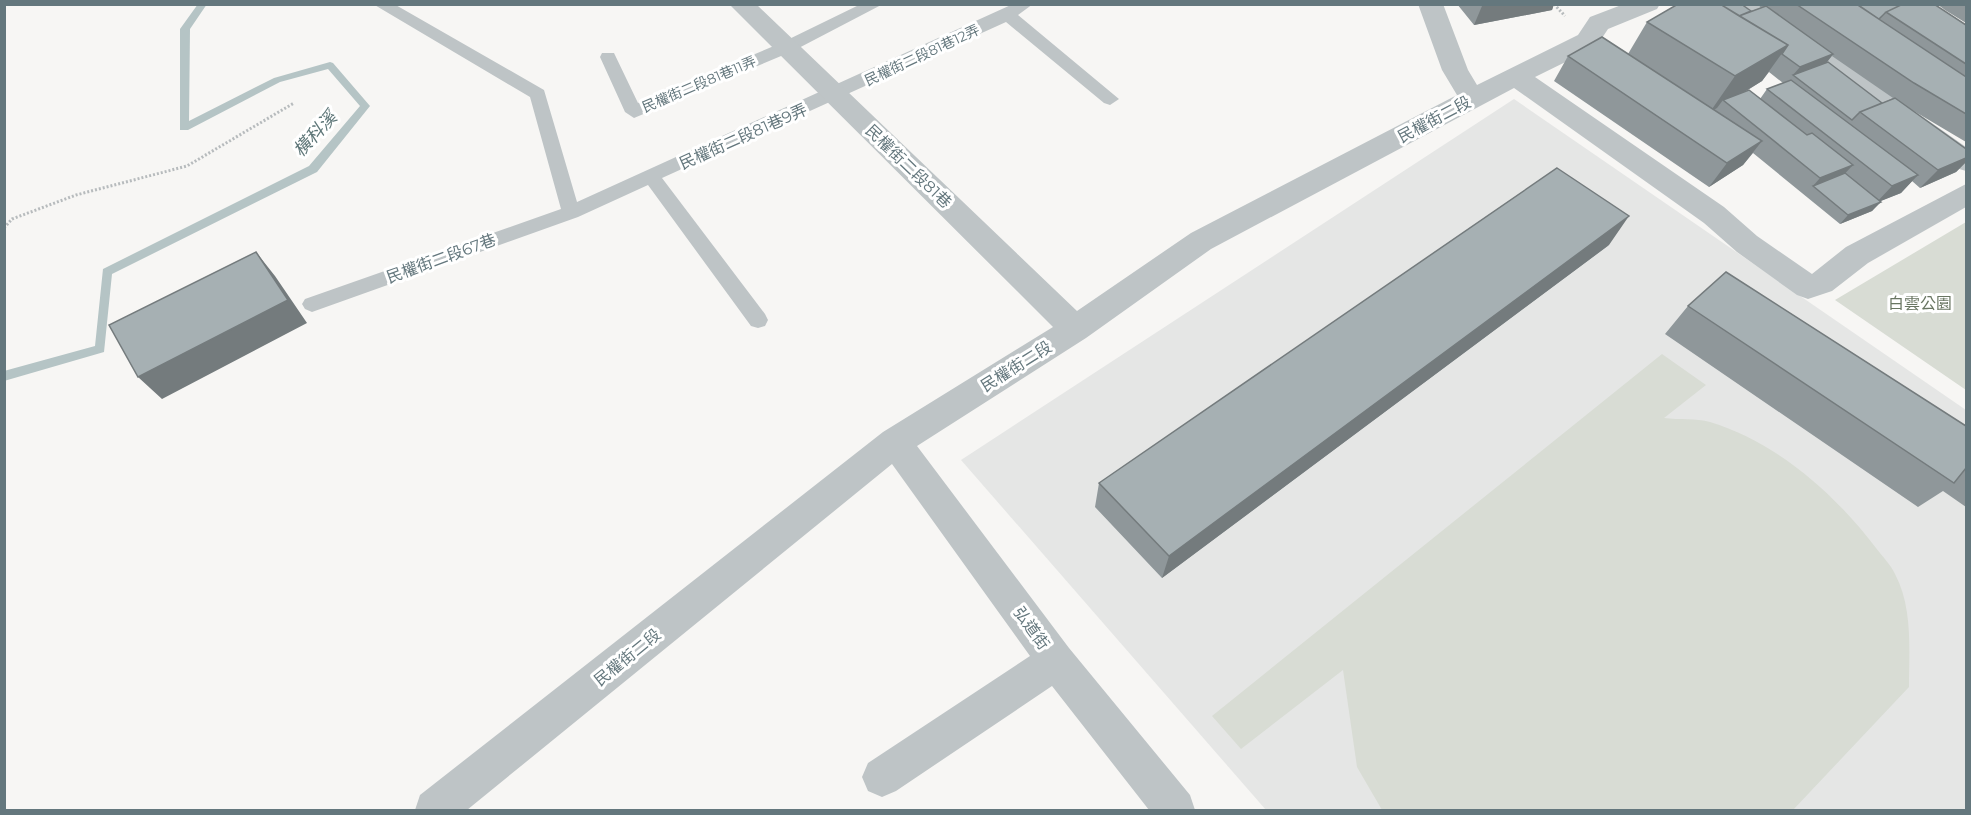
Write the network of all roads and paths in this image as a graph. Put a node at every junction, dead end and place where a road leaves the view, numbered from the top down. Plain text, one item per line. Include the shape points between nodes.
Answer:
1 (741, 4) edge
2 (875, 4) edge
3 (1025, 4) edge
4 (1430, 4) edge
5 (1648, 4) edge
6 (1745, 4) edge
7 (386, 6) edge
8 (1592, 14) edge
9 (1008, 15) junction
10 (787, 47) junction
11 (608, 57) dead end
12 (1516, 77) junction
13 (836, 95) junction
14 (1472, 98) junction
15 (1110, 99) dead end
16 (294, 103) dead end
17 (1966, 161) edge
18 (651, 176) junction
19 (1966, 194) edge
20 (571, 212) junction
21 (4, 228) edge
22 (312, 304) dead end
23 (758, 320) dead end
24 (1075, 329) junction
25 (896, 442) junction
26 (1056, 661) junction
27 (882, 777) dead end
28 (1161, 805) edge
29 (435, 810) edge

1 - 10 street, 民權街二段81巷
2 - 10 lane
3 - 9 lane, 民權街二段81巷12弄
4 - 14 street via 1455,70
5 - 8 street, 民權街二段
6 - 17 street
7 - 20 lane via 538,94
8 - 12 street, 民權街二段 via 1587,41
9 - 13 lane, 民權街二段81巷12弄
9 - 15 lane
10 - 11 lane, 民權街二段81巷11弄 via 634,112
10 - 13 street, 民權街二段81巷
12 - 14 street, 民權街二段
12 - 19 street via 1714,215 1808,287 1821,283 1857,255
13 - 18 lane, 民權街二段81巷9弄
13 - 24 street, 民權街二段81巷
14 - 24 street, 民權街二段 via 1201,241
16 - 21 path via 187,166 76,195 12,219
18 - 20 lane, 民權街二段81巷9弄
18 - 23 lane
20 - 22 lane, 民權街二段67巷
24 - 25 street, 民權街二段
25 - 26 street, 弘道街
25 - 29 street, 民權街二段
26 - 27 street
26 - 28 street, 弘道街

